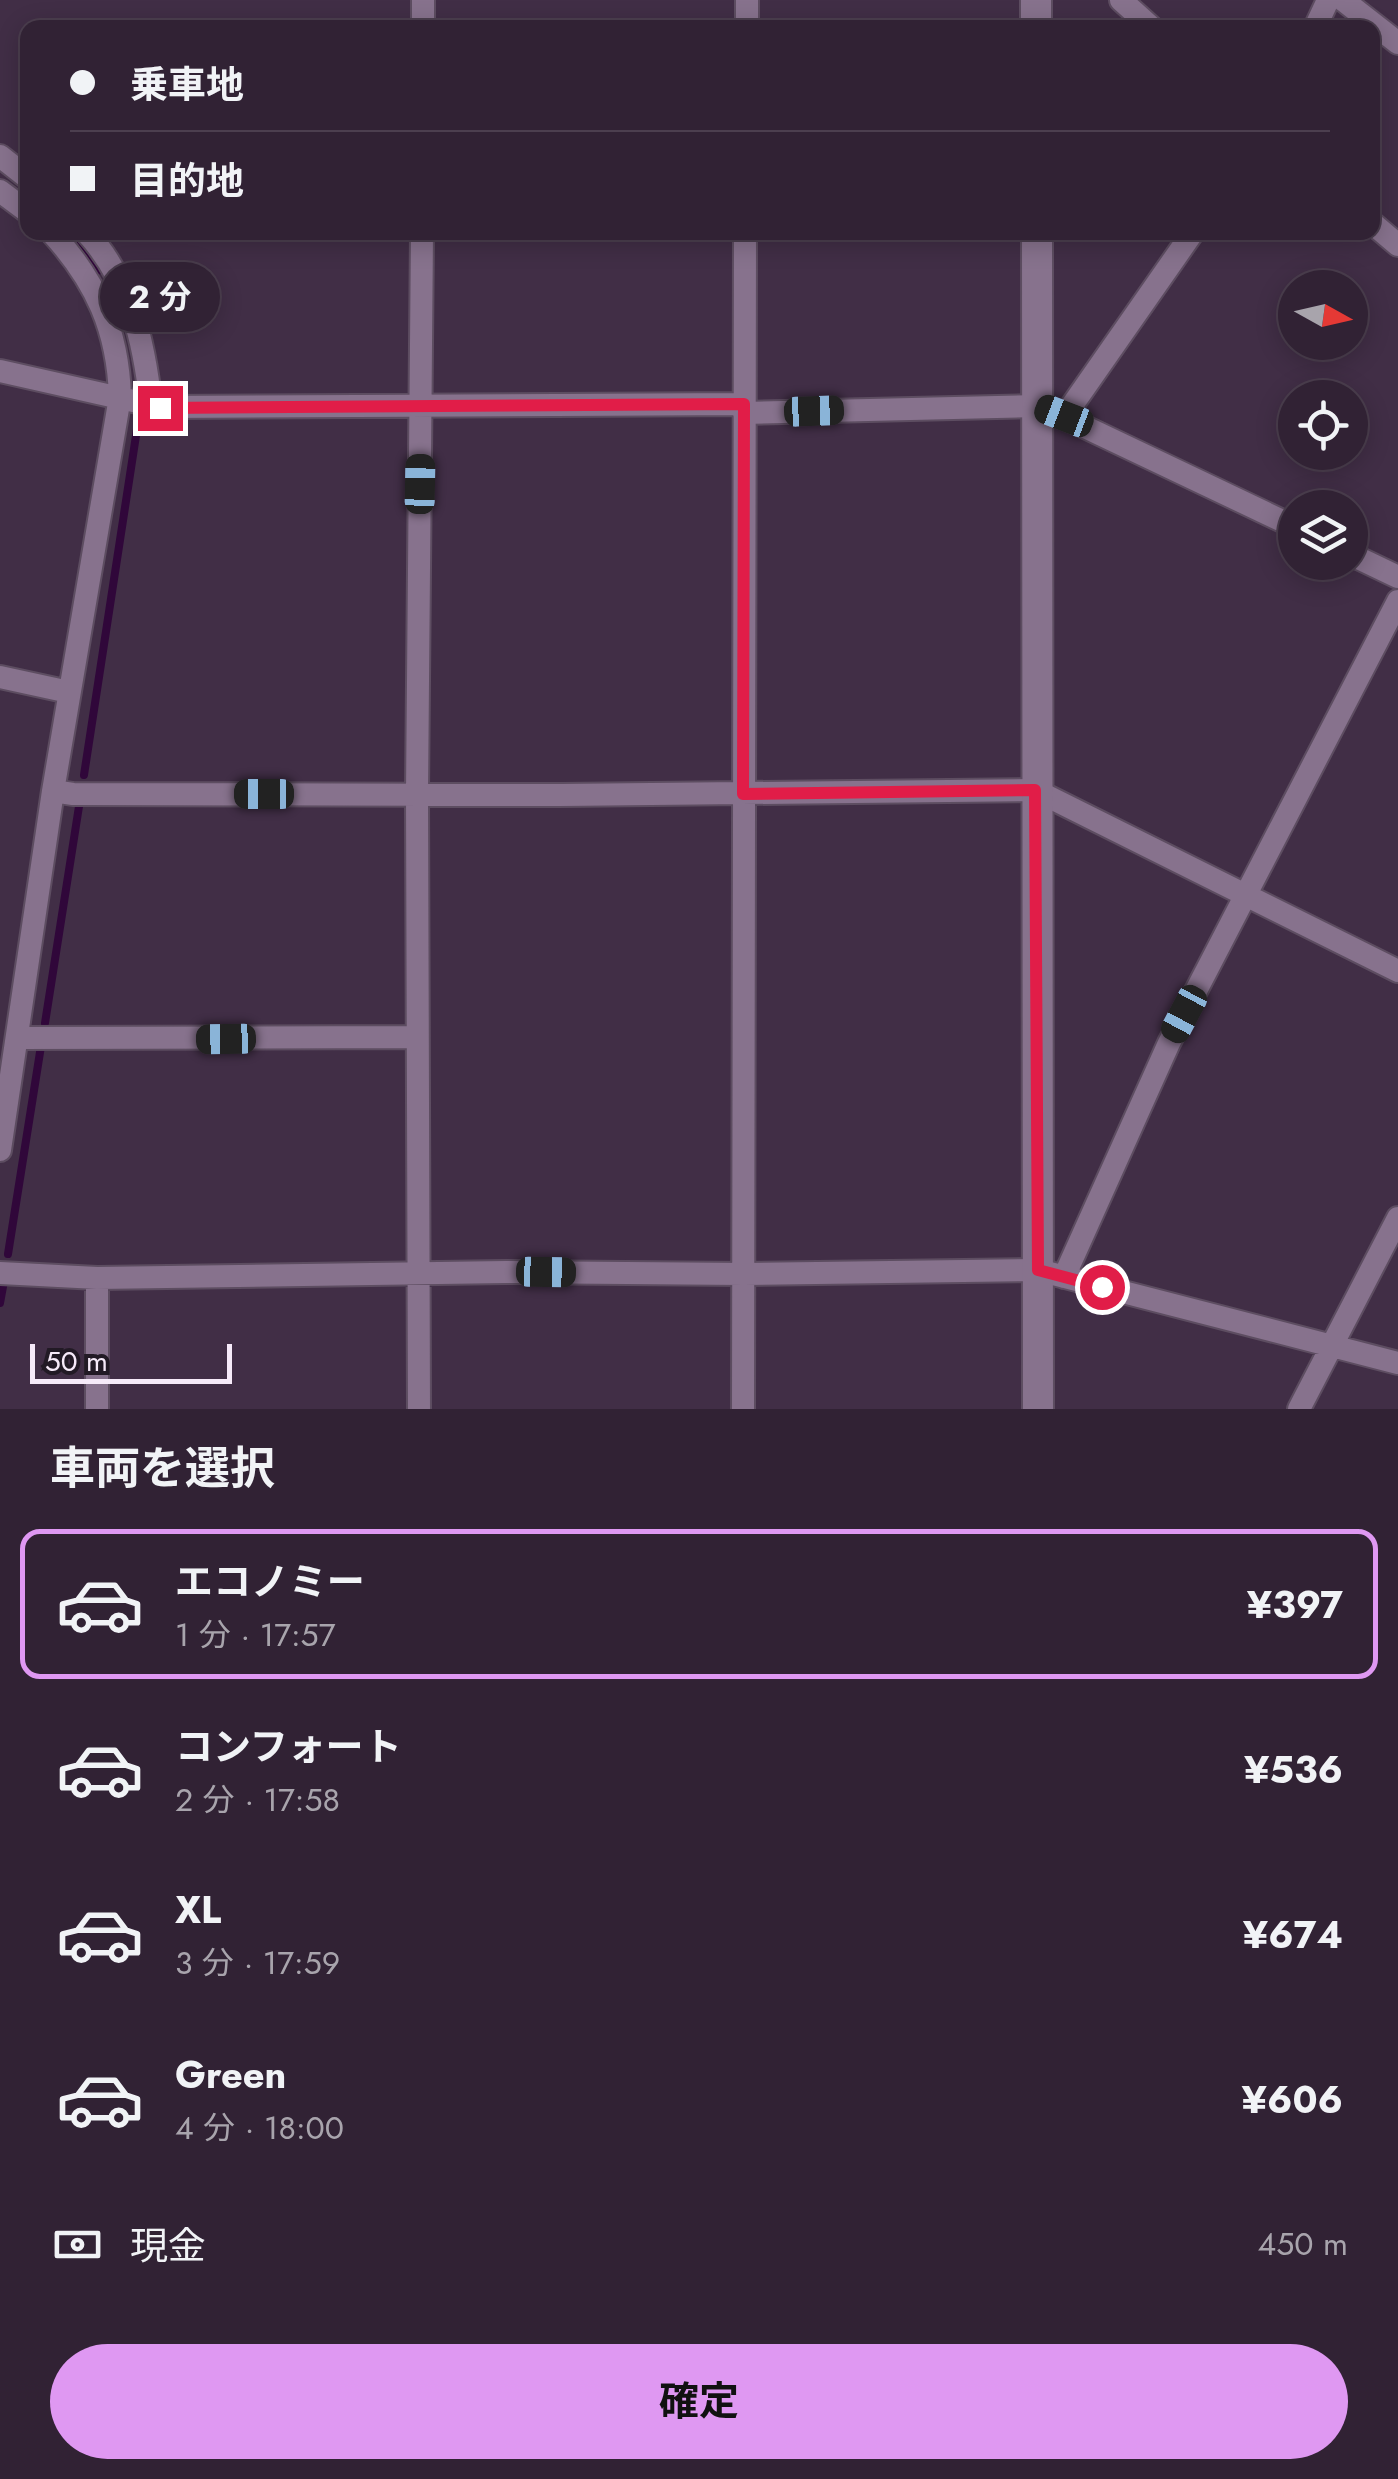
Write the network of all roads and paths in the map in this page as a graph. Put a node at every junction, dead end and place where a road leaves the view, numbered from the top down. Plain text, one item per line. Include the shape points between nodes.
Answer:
1 (1121, 0) edge
2 (1343, 0) edge
3 (1143, 20) edge
4 (1369, 20) edge
5 (0, 156) edge
6 (20, 172) edge
7 (0, 190) edge
8 (20, 206) edge
9 (57, 240) edge
10 (92, 240) edge
11 (422, 240) edge
12 (746, 240) edge
13 (1038, 240) edge
14 (1187, 240) edge
15 (0, 371) edge
16 (120, 397) junction
17 (151, 405) junction
18 (422, 406) junction
19 (744, 408) junction
20 (1051, 411) junction
21 (1278, 519) edge
22 (1368, 562) edge
23 (1398, 576) edge
24 (1398, 601) edge
25 (0, 677) edge
26 (69, 692) junction
27 (1035, 790) junction
28 (53, 791) junction
29 (417, 794) junction
30 (743, 794) junction
31 (1247, 896) junction
32 (1398, 971) edge
33 (417, 1037) junction
34 (17, 1038) junction
35 (1, 1137) edge
36 (1398, 1218) edge
37 (0, 1272) edge
38 (418, 1274) junction
39 (744, 1274) junction
40 (1051, 1274) junction
41 (96, 1278) junction
42 (1333, 1345) junction
43 (1398, 1363) edge
44 (97, 1409) edge
45 (419, 1409) edge
46 (743, 1409) edge
47 (1038, 1409) edge
48 (1300, 1409) edge

1 - 3 street
2 - 4 street
5 - 6 street
7 - 8 street
9 - 16 street via 94,286 109,328
10 - 17 street via 122,281 145,354
11 - 18 street
12 - 19 street
13 - 20 street
14 - 20 street
15 - 16 street
16 - 17 street
16 - 26 street
17 - 18 street
18 - 19 street
18 - 29 street
19 - 20 street
19 - 30 street
20 - 21 street
20 - 27 street
22 - 23 street
24 - 31 street
25 - 26 street
26 - 28 street
27 - 30 street
27 - 31 street
27 - 40 street
28 - 29 street
28 - 34 street
29 - 30 street
29 - 33 street
30 - 39 street
31 - 32 street
31 - 40 street
33 - 34 street
33 - 38 street
34 - 35 street
36 - 42 street
37 - 41 street
38 - 39 street
38 - 41 street
38 - 45 street
39 - 40 street
39 - 46 street
40 - 42 street
40 - 47 street
41 - 44 street
42 - 43 street
42 - 48 street

